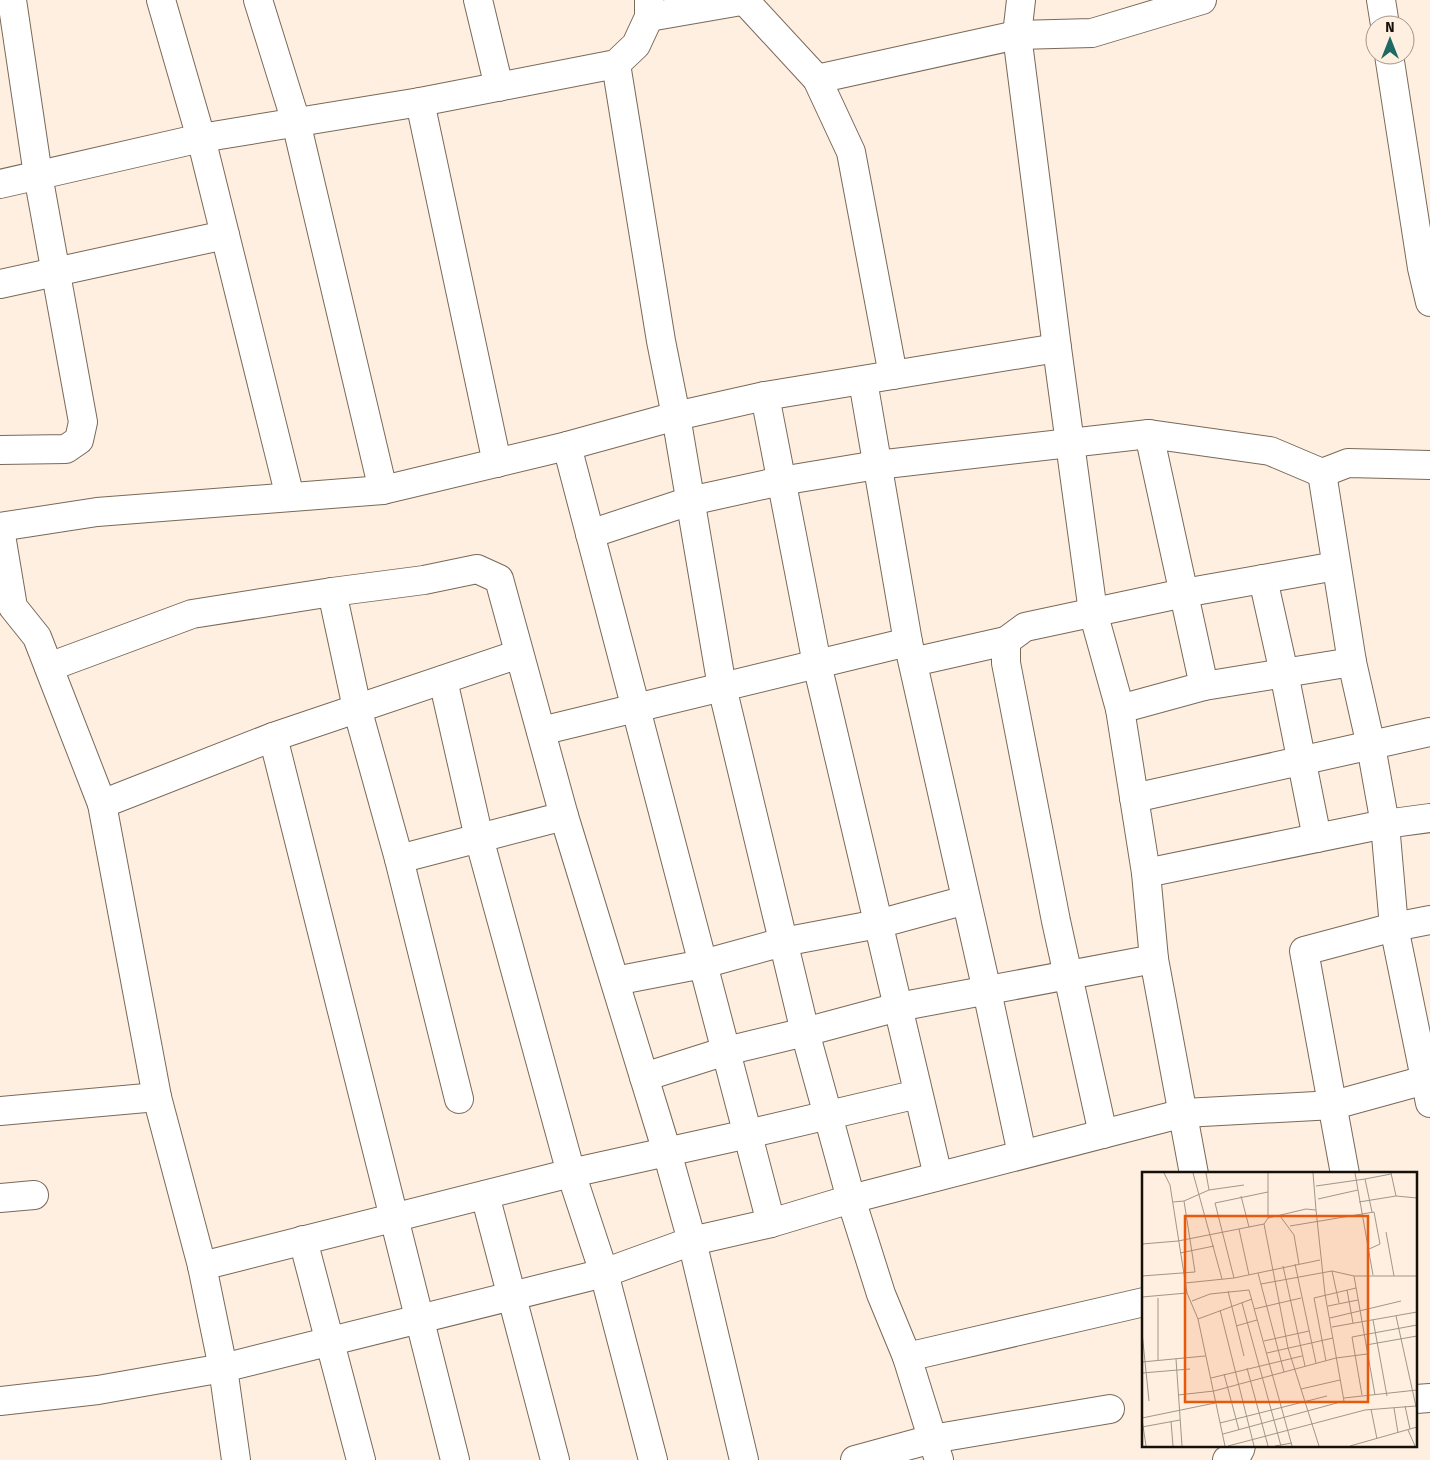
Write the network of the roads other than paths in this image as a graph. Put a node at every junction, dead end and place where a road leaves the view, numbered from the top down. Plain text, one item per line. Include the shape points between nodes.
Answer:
1 (12, 0) edge
2 (161, 0) edge
3 (258, 0) edge
4 (478, 0) edge
5 (746, 0) edge
6 (1021, 0) edge
7 (1202, 0) edge
8 (1381, 0) edge
9 (649, 9) edge
10 (1383, 15) edge
11 (1017, 35) junction
12 (616, 64) junction
13 (1391, 65) edge
14 (817, 79) junction
15 (499, 87) junction
16 (420, 102) junction
17 (296, 122) junction
18 (201, 138) junction
19 (38, 175) junction
20 (0, 184) edge
21 (225, 235) junction
22 (1426, 266) edge
23 (56, 271) junction
24 (0, 284) edge
25 (1430, 302) edge
26 (1056, 348) junction
27 (893, 375) junction
28 (863, 380) junction
29 (765, 396) junction
30 (676, 416) junction
31 (1149, 434) junction
32 (1071, 442) junction
33 (567, 446) junction
34 (0, 450) edge
35 (497, 463) junction
36 (877, 465) junction
37 (1430, 465) edge
38 (1322, 474) junction
39 (781, 481) junction
40 (382, 490) junction
41 (290, 497) junction
42 (690, 501) junction
43 (0, 528) edge
44 (590, 534) junction
45 (1336, 566) junction
46 (1263, 579) junction
47 (332, 592) junction
48 (1184, 593) junction
49 (6, 609) edge
50 (1093, 612) junction
51 (1006, 641) junction
52 (910, 652) junction
53 (519, 654) junction
54 (1352, 662) junction
55 (817, 664) junction
56 (49, 668) junction
57 (1284, 673) junction
58 (443, 680) junction
59 (1204, 686) junction
60 (722, 687) junction
61 (357, 708) junction
62 (636, 709) junction
63 (1120, 709) junction
64 (540, 731) junction
65 (1430, 732) edge
66 (273, 737) junction
67 (1371, 746) junction
68 (1301, 761) junction
69 (1134, 798) junction
70 (102, 804) junction
71 (564, 816) junction
72 (1430, 818) edge
73 (1385, 824) junction
74 (479, 838) junction
75 (1317, 838) junction
76 (398, 860) junction
77 (1146, 873) junction
78 (966, 900) junction
79 (1430, 920) edge
80 (878, 924) junction
81 (1394, 927) junction
82 (783, 942) junction
83 (1154, 959) junction
84 (703, 964) junction
85 (1067, 974) junction
86 (615, 982) junction
87 (987, 990) junction
88 (898, 1007) junction
89 (1421, 1013) edge
90 (805, 1032) junction
91 (726, 1051) junction
92 (644, 1077) junction
93 (1428, 1091) edge
94 (918, 1094) junction
95 (157, 1097) junction
96 (459, 1099) dead end
97 (1334, 1105) junction
98 (0, 1111) edge
99 (1184, 1112) junction
100 (827, 1115) junction
101 (748, 1134) junction
102 (1103, 1134) junction
103 (667, 1152) junction
104 (1022, 1154) junction
105 (1194, 1172) edge
106 (1346, 1172) edge
107 (571, 1173) junction
108 (938, 1176) junction
109 (485, 1194) junction
110 (34, 1196) dead end
111 (0, 1198) edge
112 (850, 1199) junction
113 (394, 1217) junction
114 (771, 1223) junction
115 (302, 1240) junction
116 (692, 1241) junction
117 (202, 1266) junction
118 (604, 1273) junction
119 (512, 1296) junction
120 (1142, 1302) edge
121 (420, 1320) junction
122 (330, 1341) junction
123 (907, 1358) junction
124 (223, 1368) junction
125 (0, 1400) edge
126 (1110, 1409) dead end
127 (1240, 1448) edge
128 (936, 1449) edge
129 (236, 1460) edge
130 (361, 1460) edge
131 (455, 1460) edge
132 (555, 1460) edge
133 (653, 1460) edge
134 (744, 1460) edge
135 (855, 1460) edge
136 (1227, 1460) edge

1 - 19 street
2 - 18 street
3 - 17 street
4 - 15 street
5 - 9 street
5 - 14 street
6 - 11 street
7 - 11 street via 1092,33
8 - 10 street
9 - 12 street via 636,45
11 - 14 street
11 - 26 street
12 - 15 street
12 - 30 street
13 - 22 street
14 - 27 street via 852,152
15 - 16 street
16 - 17 street
16 - 35 street
17 - 18 street
17 - 40 street
18 - 19 street
18 - 21 street
19 - 20 street
19 - 23 street
21 - 23 street
21 - 41 street
22 - 25 street
23 - 24 street
23 - 34 street via 83,422 79,440 66,449
26 - 27 street
26 - 32 street
27 - 28 street
28 - 29 street
28 - 36 street
29 - 30 street
29 - 39 street
30 - 33 street
30 - 42 street
31 - 32 street
31 - 38 street via 1270,451
31 - 48 street
32 - 36 street
32 - 50 street
33 - 35 street
33 - 44 street
35 - 40 street
36 - 39 street
36 - 52 street
37 - 38 street via 1348,464
38 - 45 street
39 - 42 street
39 - 55 street
40 - 41 street
41 - 43 street via 98,512
42 - 44 street
42 - 60 street
43 - 49 street
44 - 62 street
45 - 46 street
45 - 54 street
46 - 48 street
46 - 57 street
47 - 53 street via 424,580 477,569 499,579
47 - 56 street via 192,614
47 - 61 street
48 - 50 street
48 - 59 street
49 - 56 street via 37,637
50 - 51 street via 1025,627
50 - 63 street
51 - 52 street
51 - 85 street via 1006,663
52 - 55 street
52 - 78 street
53 - 58 street
53 - 64 street
54 - 57 street
54 - 67 street
55 - 60 street
55 - 80 street
56 - 70 street
57 - 59 street
57 - 68 street
58 - 61 street
58 - 74 street
59 - 63 street
60 - 62 street
60 - 82 street
61 - 66 street
61 - 76 street
62 - 64 street
62 - 84 street
63 - 69 street
64 - 71 street
65 - 67 street
66 - 70 street
66 - 113 street
67 - 68 street
67 - 73 street
68 - 69 street
68 - 75 street
69 - 77 street
70 - 95 street
71 - 74 street
71 - 86 street
72 - 73 street
73 - 75 street
73 - 81 street
74 - 76 street
74 - 107 street
75 - 77 street
76 - 96 street
77 - 83 street
78 - 80 street
78 - 87 street
79 - 81 street
80 - 82 street
80 - 88 street
81 - 89 street
81 - 97 street via 1304,952
82 - 84 street
82 - 90 street
83 - 85 street
83 - 99 street
84 - 86 street
84 - 91 street
85 - 87 street
85 - 102 street
86 - 92 street
87 - 88 street
87 - 104 street
88 - 90 street
88 - 94 street
89 - 93 street
90 - 91 street
90 - 100 street
91 - 92 street
91 - 101 street
92 - 103 street
93 - 97 street
94 - 100 street
94 - 108 street
95 - 98 street
95 - 117 street
97 - 99 street
97 - 106 street
99 - 102 street
99 - 105 street
100 - 101 street
100 - 112 street
101 - 103 street
101 - 114 street
102 - 104 street
103 - 107 street
103 - 116 street
104 - 108 street
107 - 109 street
107 - 118 street
108 - 112 street
109 - 113 street
109 - 119 street
110 - 111 street
112 - 114 street
112 - 123 street via 881,1294
113 - 115 street
113 - 121 street
114 - 116 street
115 - 117 street
115 - 122 street
116 - 118 street
116 - 134 street
117 - 124 street
118 - 119 street
118 - 133 street
119 - 121 street
119 - 132 street
120 - 123 street
121 - 122 street
121 - 131 street
122 - 124 street
122 - 130 street
123 - 128 street
124 - 125 street via 98,1390
124 - 129 street
126 - 128 street
127 - 136 street
128 - 135 street

